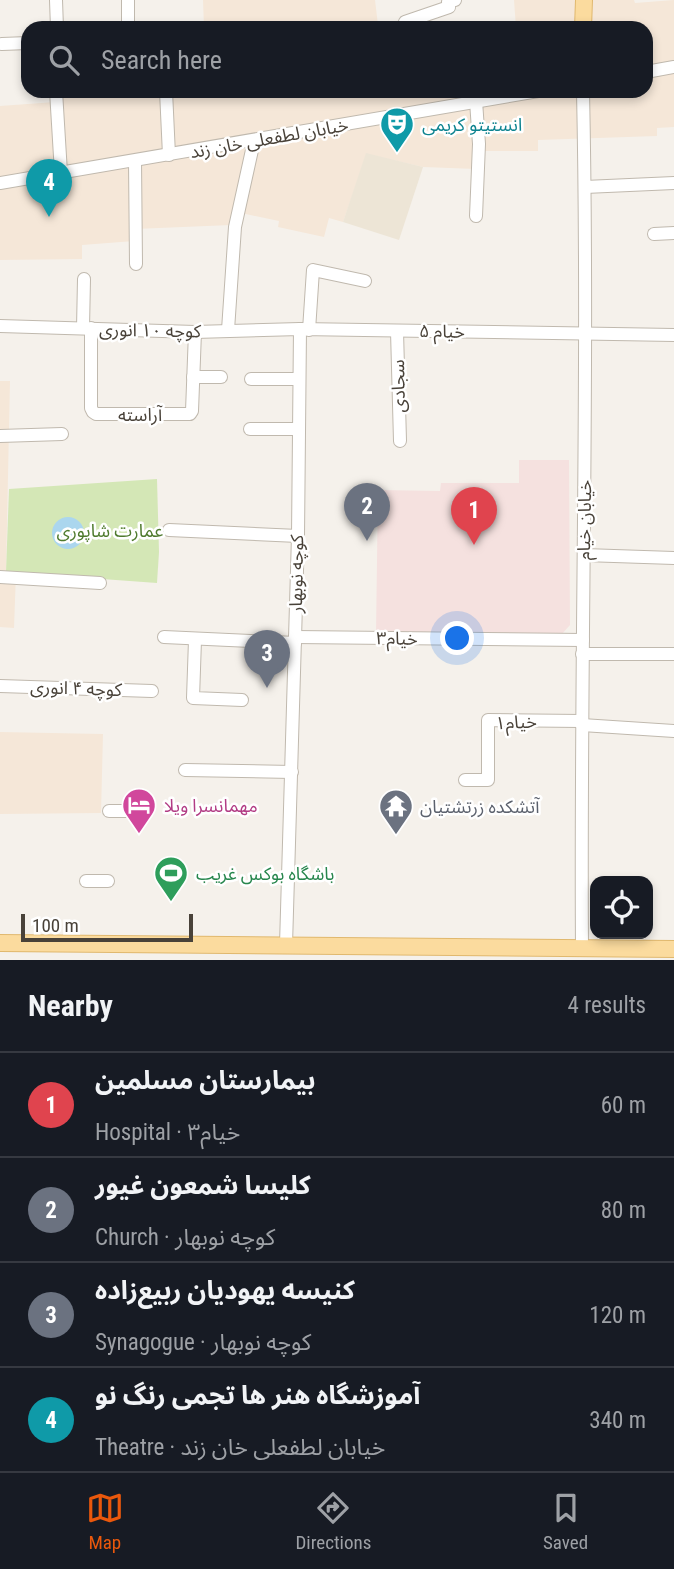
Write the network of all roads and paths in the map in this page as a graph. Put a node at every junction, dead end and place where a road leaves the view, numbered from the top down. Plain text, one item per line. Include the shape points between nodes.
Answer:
1 (56, 0) edge
2 (128, 0) edge
3 (584, 0) edge
4 (452, 1) edge
5 (57, 21) edge
6 (128, 21) edge
7 (408, 21) edge
8 (583, 21) edge
9 (21, 43) edge
10 (2, 44) dead end
11 (674, 67) edge
12 (653, 71) edge
13 (57, 98) edge
14 (166, 98) edge
15 (495, 98) edge
16 (583, 98) edge
17 (476, 101) junction
18 (254, 141) junction
19 (169, 155) junction
20 (135, 161) junction
21 (61, 173) junction
22 (0, 183) edge
23 (674, 183) edge
24 (585, 187) junction
25 (476, 216) dead end
26 (674, 233) edge
27 (654, 234) dead end
28 (136, 264) dead end
29 (84, 279) dead end
30 (365, 281) dead end
31 (0, 326) edge
32 (87, 328) junction
33 (228, 330) junction
34 (304, 330) junction
35 (397, 331) junction
36 (195, 332) junction
37 (584, 333) junction
38 (674, 335) edge
39 (193, 377) junction
40 (221, 377) dead end
41 (251, 379) dead end
42 (299, 379) junction
43 (250, 429) dead end
44 (298, 429) junction
45 (61, 435) dead end
46 (0, 436) edge
47 (400, 441) dead end
48 (169, 530) dead end
49 (298, 536) junction
50 (583, 555) junction
51 (674, 558) edge
52 (0, 577) edge
53 (100, 583) dead end
54 (164, 637) dead end
55 (195, 640) junction
56 (295, 640) junction
57 (583, 640) junction
58 (582, 654) junction
59 (674, 654) edge
60 (0, 686) edge
61 (152, 691) dead end
62 (242, 700) dead end
63 (582, 723) junction
64 (674, 731) edge
65 (185, 770) dead end
66 (292, 772) junction
67 (465, 780) dead end
68 (109, 811) dead end
69 (140, 811) dead end
70 (86, 881) dead end
71 (108, 881) dead end
72 (0, 943) edge
73 (286, 945) junction
74 (582, 948) junction
75 (674, 949) edge

1 - 5 street
2 - 6 street
3 - 8 main road
4 - 7 street via 449,8
9 - 10 street
11 - 12 street
13 - 21 street
14 - 19 street
15 - 17 street, خیابان لطفعلی خان زند
16 - 24 street, خیابان خیام
17 - 18 street, خیابان لطفعلی خان زند
17 - 25 street
18 - 19 street, خیابان لطفعلی خان زند
18 - 33 street via 235,227
19 - 20 street, خیابان لطفعلی خان زند
20 - 21 street, خیابان لطفعلی خان زند
20 - 28 street
21 - 22 street, خیابان لطفعلی خان زند
23 - 24 street
24 - 37 street, خیابان خیام
26 - 27 street
29 - 32 street
30 - 34 street, کوچه نوبهار via 313,270
31 - 32 street, کوچه ۱۰ انوری
32 - 36 street, کوچه ۱۰ انوری
32 - 39 street, آراسته via 93,412 190,414
33 - 34 street, کوچه ۱۰ انوری
33 - 36 street, کوچه ۱۰ انوری
34 - 35 street, ۵ خیام
34 - 42 street, کوچه نوبهار
35 - 37 street, ۵ خیام
35 - 47 street, سجادی
36 - 39 street, آراسته
37 - 38 street, ۵ خیام
37 - 50 street, خیابان خیام
39 - 40 street
41 - 42 street
42 - 44 street, کوچه نوبهار
43 - 44 street
44 - 49 street, کوچه نوبهار
45 - 46 street
48 - 49 street
49 - 56 street, کوچه نوبهار
50 - 51 street
50 - 57 street, خیابان خیام
52 - 53 street
54 - 55 street, خیام۳
55 - 56 street, خیام۳
55 - 62 street via 193,698
56 - 57 street, خیام۳
56 - 66 street, کوچه نوبهار
57 - 58 street, خیابان خیام
58 - 59 street
58 - 63 street, خیابان خیام
60 - 61 street, کوچه ۴ انوری
63 - 64 street
63 - 67 street, ۱خیام via 488,720 488,780
63 - 74 street, خیابان خیام
65 - 66 street
66 - 73 street, کوچه نوبهار
68 - 69 street
70 - 71 street
72 - 73 main road
73 - 74 main road
74 - 75 main road

